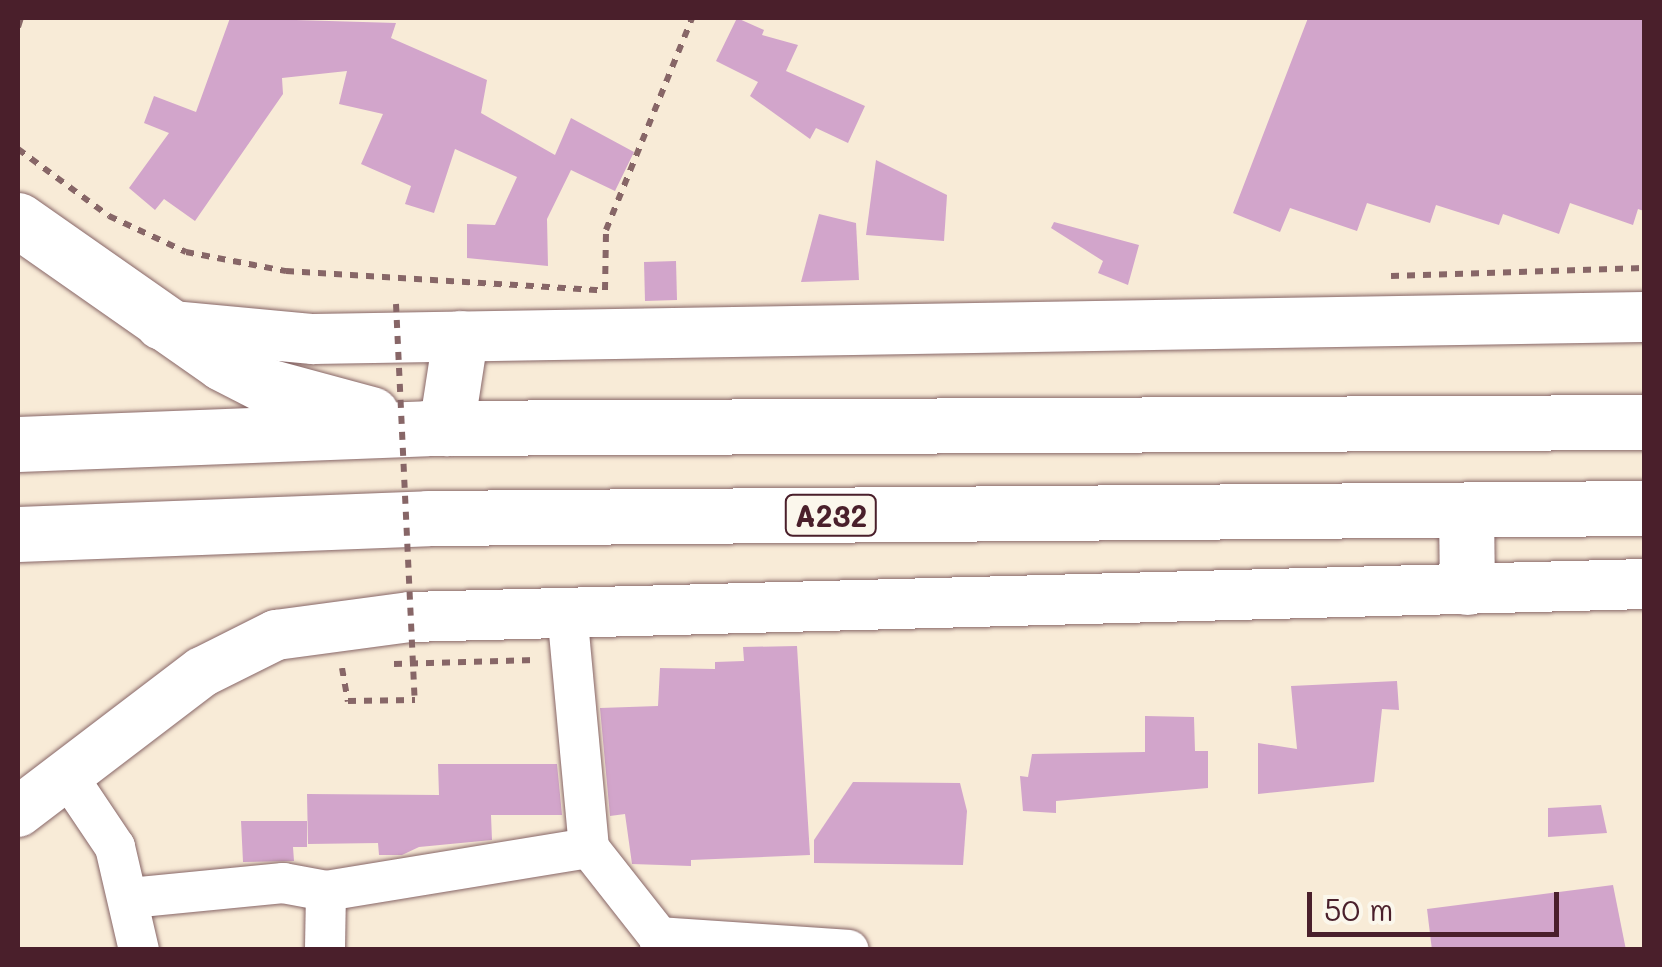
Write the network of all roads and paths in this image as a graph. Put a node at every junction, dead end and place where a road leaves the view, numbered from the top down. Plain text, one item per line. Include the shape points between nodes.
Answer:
1 (21, 18) edge
2 (692, 18) edge
3 (18, 27) edge
4 (18, 150) edge
5 (18, 220) edge
6 (1644, 268) edge
7 (1387, 276) dead end
8 (605, 290) junction
9 (624, 290) dead end
10 (396, 304) dead end
11 (1644, 317) edge
12 (160, 325) junction
13 (460, 338) junction
14 (1644, 422) edge
15 (436, 428) junction
16 (18, 444) edge
17 (1644, 508) edge
18 (1466, 510) junction
19 (18, 534) edge
20 (1644, 584) edge
21 (1468, 587) junction
22 (570, 636) junction
23 (360, 665) dead end
24 (380, 665) dead end
25 (342, 668) junction
26 (325, 672) dead end
27 (66, 774) junction
28 (18, 812) edge
29 (590, 848) junction
30 (326, 890) junction
31 (130, 898) junction
32 (660, 943) edge
33 (139, 950) edge
34 (325, 950) edge
35 (849, 950) edge

1 - 3 path
2 - 8 path via 606,230
4 - 8 path via 109,216 186,252 286,271
5 - 12 highway
6 - 7 path
8 - 9 path
10 - 25 path, bridge via 415,700 348,701
11 - 13 main road
12 - 13 main road via 313,340
12 - 15 highway via 267,386
13 - 15 highway
14 - 15 highway
15 - 16 highway
17 - 18 highway, A232
18 - 19 highway, A232 via 428,518
18 - 21 highway
20 - 21 main road
21 - 22 main road
22 - 24 path
22 - 27 main road via 410,617 276,635 202,672
22 - 29 street
23 - 25 path
25 - 26 path
27 - 28 main road
27 - 31 street via 114,847
29 - 30 street
29 - 32 street
30 - 31 street via 284,883
30 - 34 street
31 - 33 street
32 - 35 street

